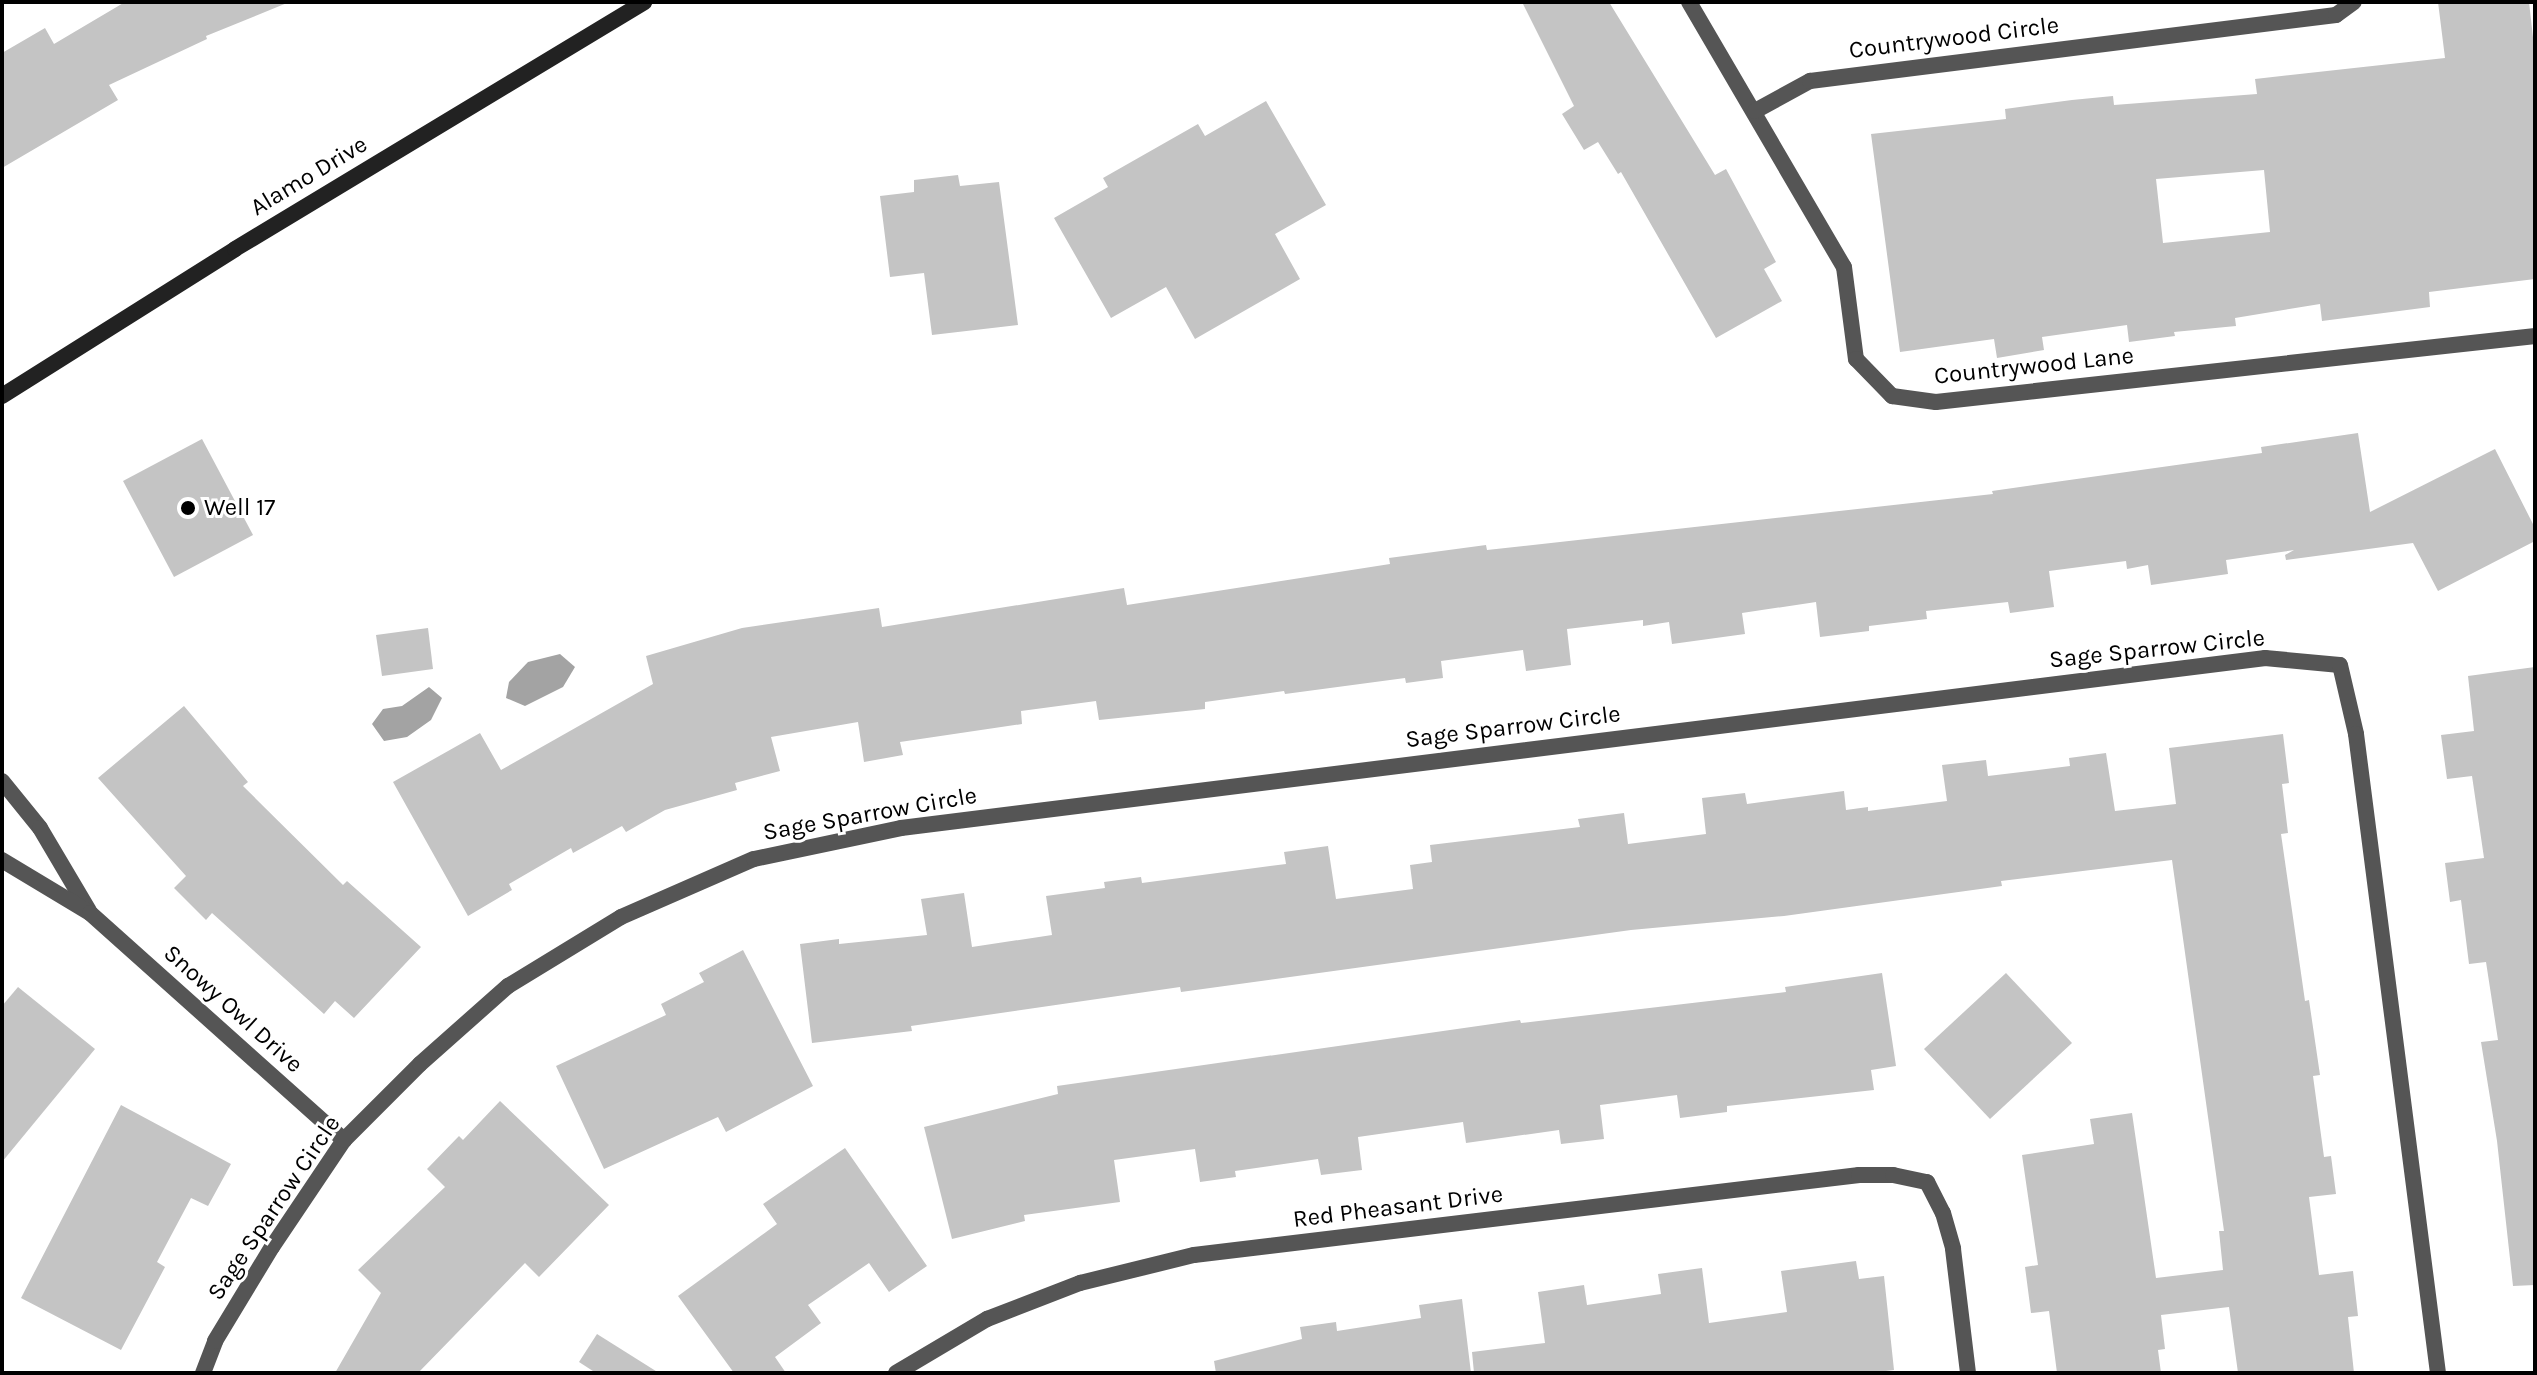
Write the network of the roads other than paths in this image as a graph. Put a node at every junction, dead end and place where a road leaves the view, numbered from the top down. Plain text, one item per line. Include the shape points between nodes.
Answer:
1 (644, 2) edge
2 (1689, 2) edge
3 (2354, 2) edge
4 (1755, 111) junction
5 (2535, 336) edge
6 (2, 396) edge
7 (2, 781) edge
8 (2, 860) edge
9 (90, 913) junction
10 (344, 1140) junction
11 (203, 1373) edge
12 (896, 1373) edge
13 (1968, 1373) edge
14 (2438, 1373) edge

1 - 6 main road, Alamo Drive
2 - 4 street, Countrywood Lane
3 - 4 street, Countrywood Circle via 2336,15 1810,81
4 - 5 street, Countrywood Lane via 1844,267 1856,359 1892,396 1936,402
7 - 9 street, Snowy Owl Drive via 40,828
8 - 9 street, Snowy Owl Drive
9 - 10 street, Snowy Owl Drive
10 - 11 street, Sage Sparrow Circle via 239,1301
10 - 14 street, Sage Sparrow Circle via 508,986 621,917 754,859 901,828 2249,660 2340,665 2356,734
12 - 13 street, Red Pheasant Drive via 987,1319 1080,1283 1194,1255 1859,1175 1927,1182 1953,1249

